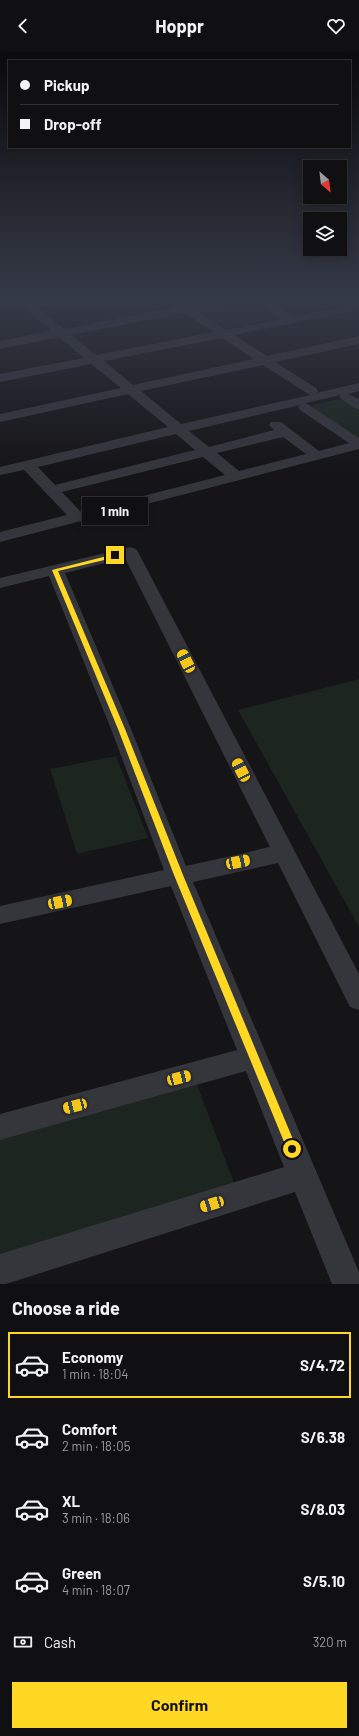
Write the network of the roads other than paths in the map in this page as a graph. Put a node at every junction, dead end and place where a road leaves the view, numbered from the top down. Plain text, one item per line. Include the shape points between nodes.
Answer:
1 (87, 354) edge
2 (119, 354) edge
3 (253, 354) edge
4 (293, 354) edge
5 (93, 360) junction
6 (263, 361) junction
7 (0, 378) edge
8 (359, 380) edge
9 (359, 387) edge
10 (130, 390) junction
11 (310, 391) junction
12 (346, 397) dead end
13 (359, 405) edge
14 (304, 406) dead end
15 (257, 412) junction
16 (0, 418) edge
17 (175, 426) junction
18 (285, 432) junction
19 (359, 444) edge
20 (206, 452) junction
21 (317, 456) junction
22 (0, 462) edge
23 (28, 465) junction
24 (0, 471) edge
25 (237, 477) junction
26 (51, 490) junction
27 (77, 517) junction
28 (0, 537) edge
29 (55, 570) junction
30 (0, 583) edge
31 (283, 853) junction
32 (178, 875) junction
33 (0, 915) edge
34 (359, 999) edge
35 (254, 1057) junction
36 (0, 1126) edge
37 (303, 1176) junction
38 (0, 1270) edge
39 (348, 1284) edge

1 - 5 street
2 - 5 street
3 - 6 street
4 - 6 street
5 - 7 street
5 - 10 street
6 - 10 street
6 - 11 street
8 - 11 street
9 - 15 street
10 - 16 street
10 - 17 street
11 - 17 street
12 - 13 street
14 - 19 street
15 - 17 street
15 - 18 street
17 - 20 street
17 - 22 street
17 - 23 street
18 - 20 street
18 - 21 street
19 - 21 street
20 - 25 street
20 - 26 street
21 - 25 street
23 - 24 street
23 - 26 street
25 - 27 street
26 - 27 street
27 - 28 street
29 - 30 street
29 - 31 street via 130,552
29 - 32 street
31 - 32 street
31 - 34 street
32 - 33 street
32 - 35 street
35 - 36 street
35 - 37 street
37 - 38 street
37 - 39 street

